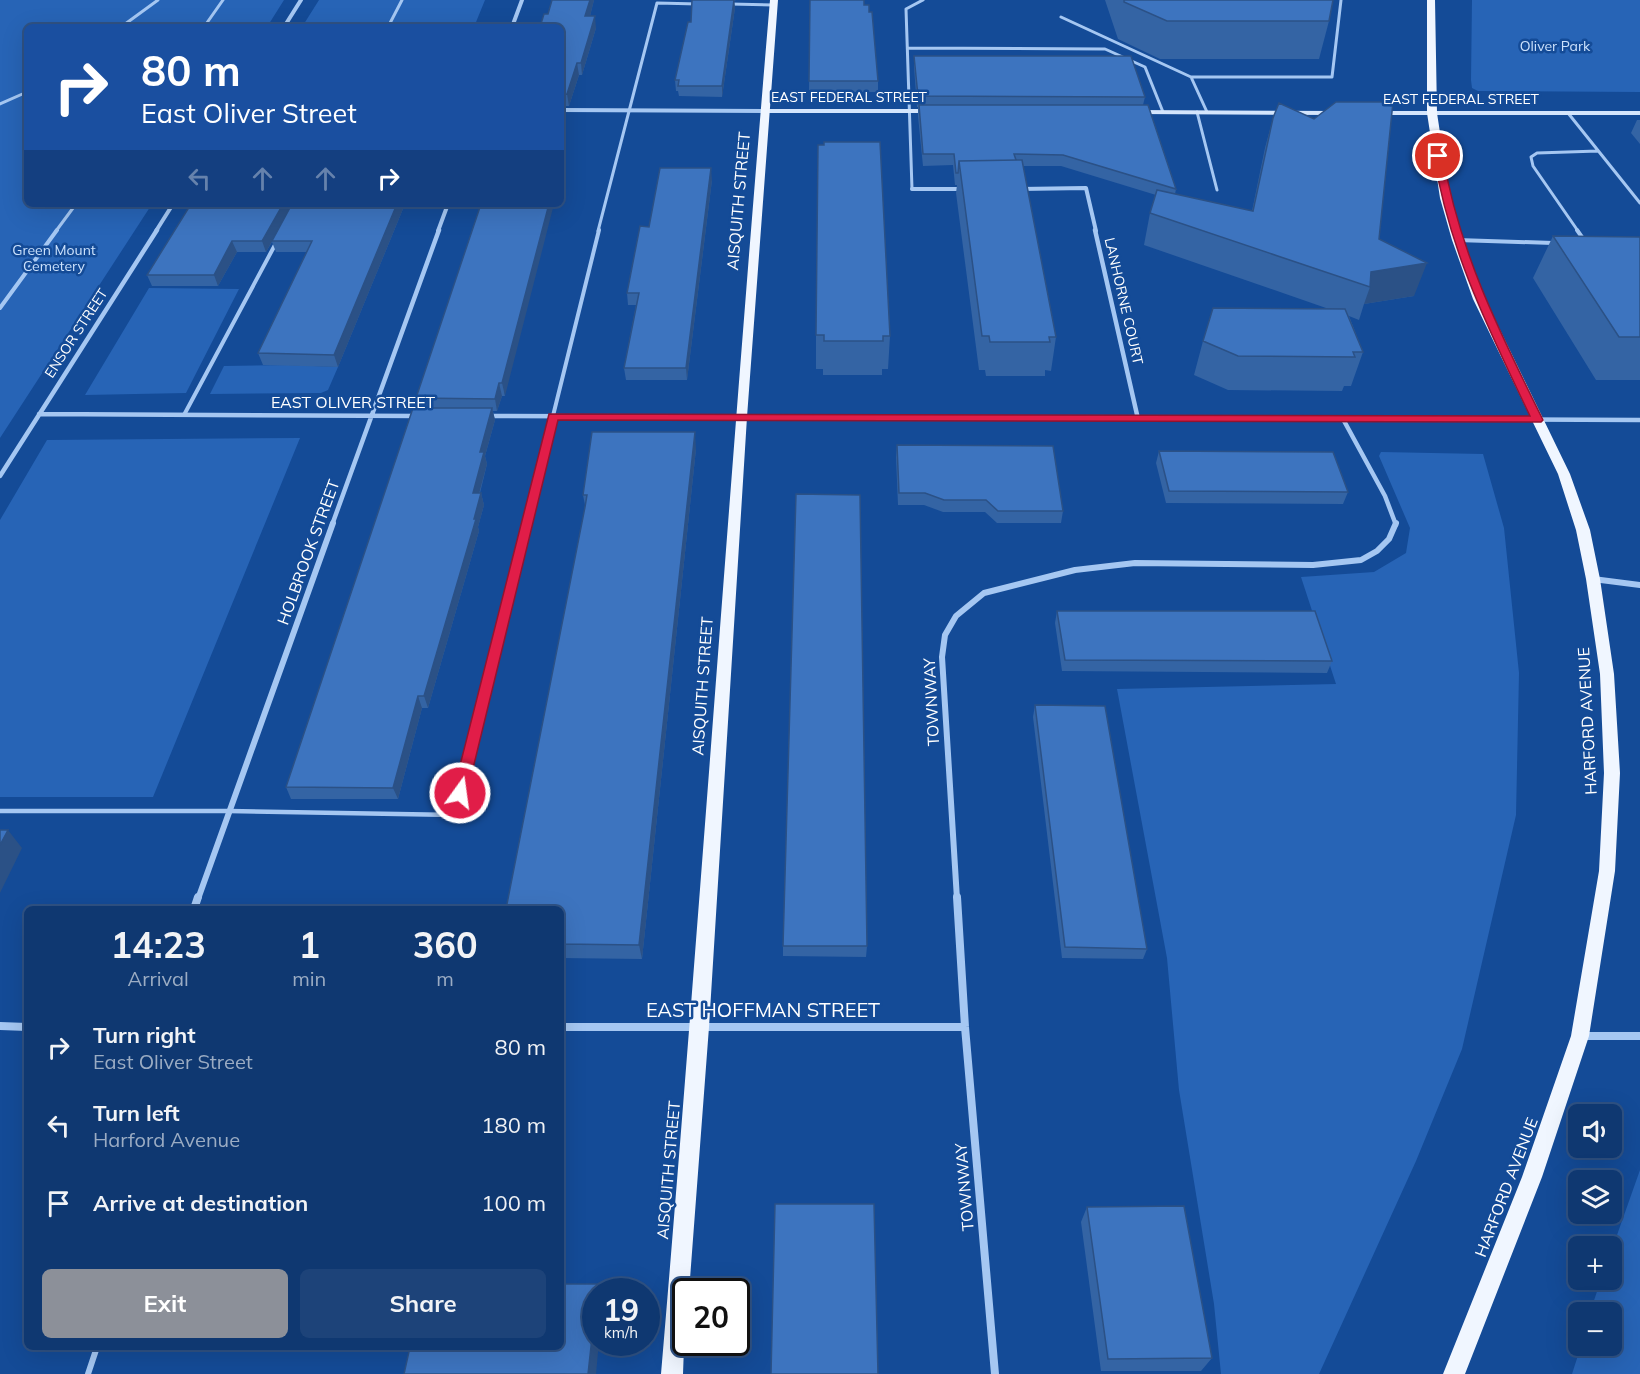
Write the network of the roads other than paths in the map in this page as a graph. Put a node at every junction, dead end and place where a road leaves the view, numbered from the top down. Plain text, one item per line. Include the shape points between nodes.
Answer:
1 (158, 0) edge
2 (223, 0) edge
3 (301, 0) edge
4 (402, 0) edge
5 (522, 0) edge
6 (923, 0) edge
7 (1341, 0) edge
8 (1431, 0) edge
9 (774, 2) edge
10 (704, 4) edge
11 (727, 4) edge
12 (1061, 17) dead end
13 (125, 24) edge
14 (206, 24) edge
15 (286, 24) edge
16 (390, 24) edge
17 (513, 24) edge
18 (908, 48) junction
19 (1191, 77) junction
20 (24, 94) edge
21 (0, 104) edge
22 (564, 110) edge
23 (628, 111) junction
24 (766, 111) junction
25 (908, 111) junction
26 (943, 111) edge
27 (1128, 112) edge
28 (1163, 112) junction
29 (1197, 112) junction
30 (1207, 112) junction
31 (1343, 112) edge
32 (1366, 113) edge
33 (1431, 113) junction
34 (1568, 113) junction
35 (1640, 113) edge
36 (1598, 150) junction
37 (912, 189) joint
38 (970, 189) edge
39 (1017, 189) edge
40 (1217, 190) dead end
41 (1640, 203) edge
42 (74, 207) edge
43 (171, 207) edge
44 (447, 207) edge
45 (280, 236) edge
46 (1457, 240) junction
47 (1563, 243) edge
48 (1575, 244) edge
49 (0, 308) edge
50 (39, 414) junction
51 (184, 415) junction
52 (372, 416) junction
53 (428, 416) edge
54 (474, 416) edge
55 (553, 416) junction
56 (741, 417) junction
57 (1138, 418) junction
58 (1343, 419) junction
59 (1537, 420) junction
60 (1640, 420) edge
61 (0, 476) edge
62 (1593, 579) junction
63 (1640, 585) edge
64 (0, 811) edge
65 (229, 812) junction
66 (195, 906) edge
67 (0, 1026) edge
68 (24, 1026) edge
69 (564, 1027) edge
70 (700, 1027) junction
71 (965, 1027) junction
72 (1580, 1036) junction
73 (1640, 1036) edge
74 (96, 1350) edge
75 (88, 1374) edge
76 (672, 1374) edge
77 (995, 1374) edge
78 (1454, 1374) edge

1 - 13 lane
2 - 14 lane
3 - 15 street
4 - 16 lane
5 - 17 street
6 - 18 lane via 906,9
7 - 19 lane via 1332,76
8 - 33 main road, HARFORD AVENUE
9 - 11 lane
9 - 24 main road, AISQUITH STREET
10 - 23 lane via 657,3
12 - 19 lane
18 - 25 lane
18 - 28 lane via 1105,49 1145,67
19 - 30 lane
20 - 21 lane
22 - 23 street, EAST FEDERAL STREET
23 - 24 street, EAST FEDERAL STREET
23 - 55 lane
24 - 25 street, EAST FEDERAL STREET
24 - 56 main road, AISQUITH STREET
25 - 26 street, EAST FEDERAL STREET
25 - 37 lane
27 - 28 street
28 - 29 street
29 - 30 street
29 - 40 lane
30 - 31 street
32 - 33 street, EAST FEDERAL STREET
33 - 34 street, EAST FEDERAL STREET
33 - 46 main road, HARFORD AVENUE via 1445,198
34 - 35 street, EAST FEDERAL STREET
34 - 36 lane
36 - 41 lane
36 - 48 lane via 1537,153 1531,157 1533,166 1587,244
37 - 38 street
39 - 57 street, LANHORNE COURT via 1086,188
42 - 49 lane
43 - 50 street, ENSOR STREET
44 - 52 street, HOLBROOK STREET
45 - 51 lane
46 - 47 lane
46 - 59 main road, HARFORD AVENUE via 1479,299
50 - 51 street, EAST OLIVER STREET
50 - 61 street, ENSOR STREET
51 - 52 street, EAST OLIVER STREET
52 - 53 street, EAST OLIVER STREET
52 - 65 street, HOLBROOK STREET
54 - 55 street
55 - 56 street
55 - 65 lane via 455,815
56 - 57 street
56 - 70 main road, AISQUITH STREET
57 - 58 street
58 - 59 street
58 - 71 street, TOWNWAY via 1396,524 1389,539 1361,560 1313,565 1135,563 1075,570 984,593 956,616 945,635 942,657
59 - 60 street
59 - 62 main road, HARFORD AVENUE via 1564,474 1583,530
62 - 63 street
62 - 72 main road, HARFORD AVENUE via 1607,674 1612,773 1607,871
64 - 65 lane
65 - 66 street, HOLBROOK STREET
67 - 68 street
69 - 70 street, EAST HOFFMAN STREET
70 - 71 street, EAST HOFFMAN STREET
70 - 76 main road, AISQUITH STREET
71 - 77 street, TOWNWAY
72 - 73 street
72 - 78 main road, HARFORD AVENUE via 1533,1177
74 - 75 lane

